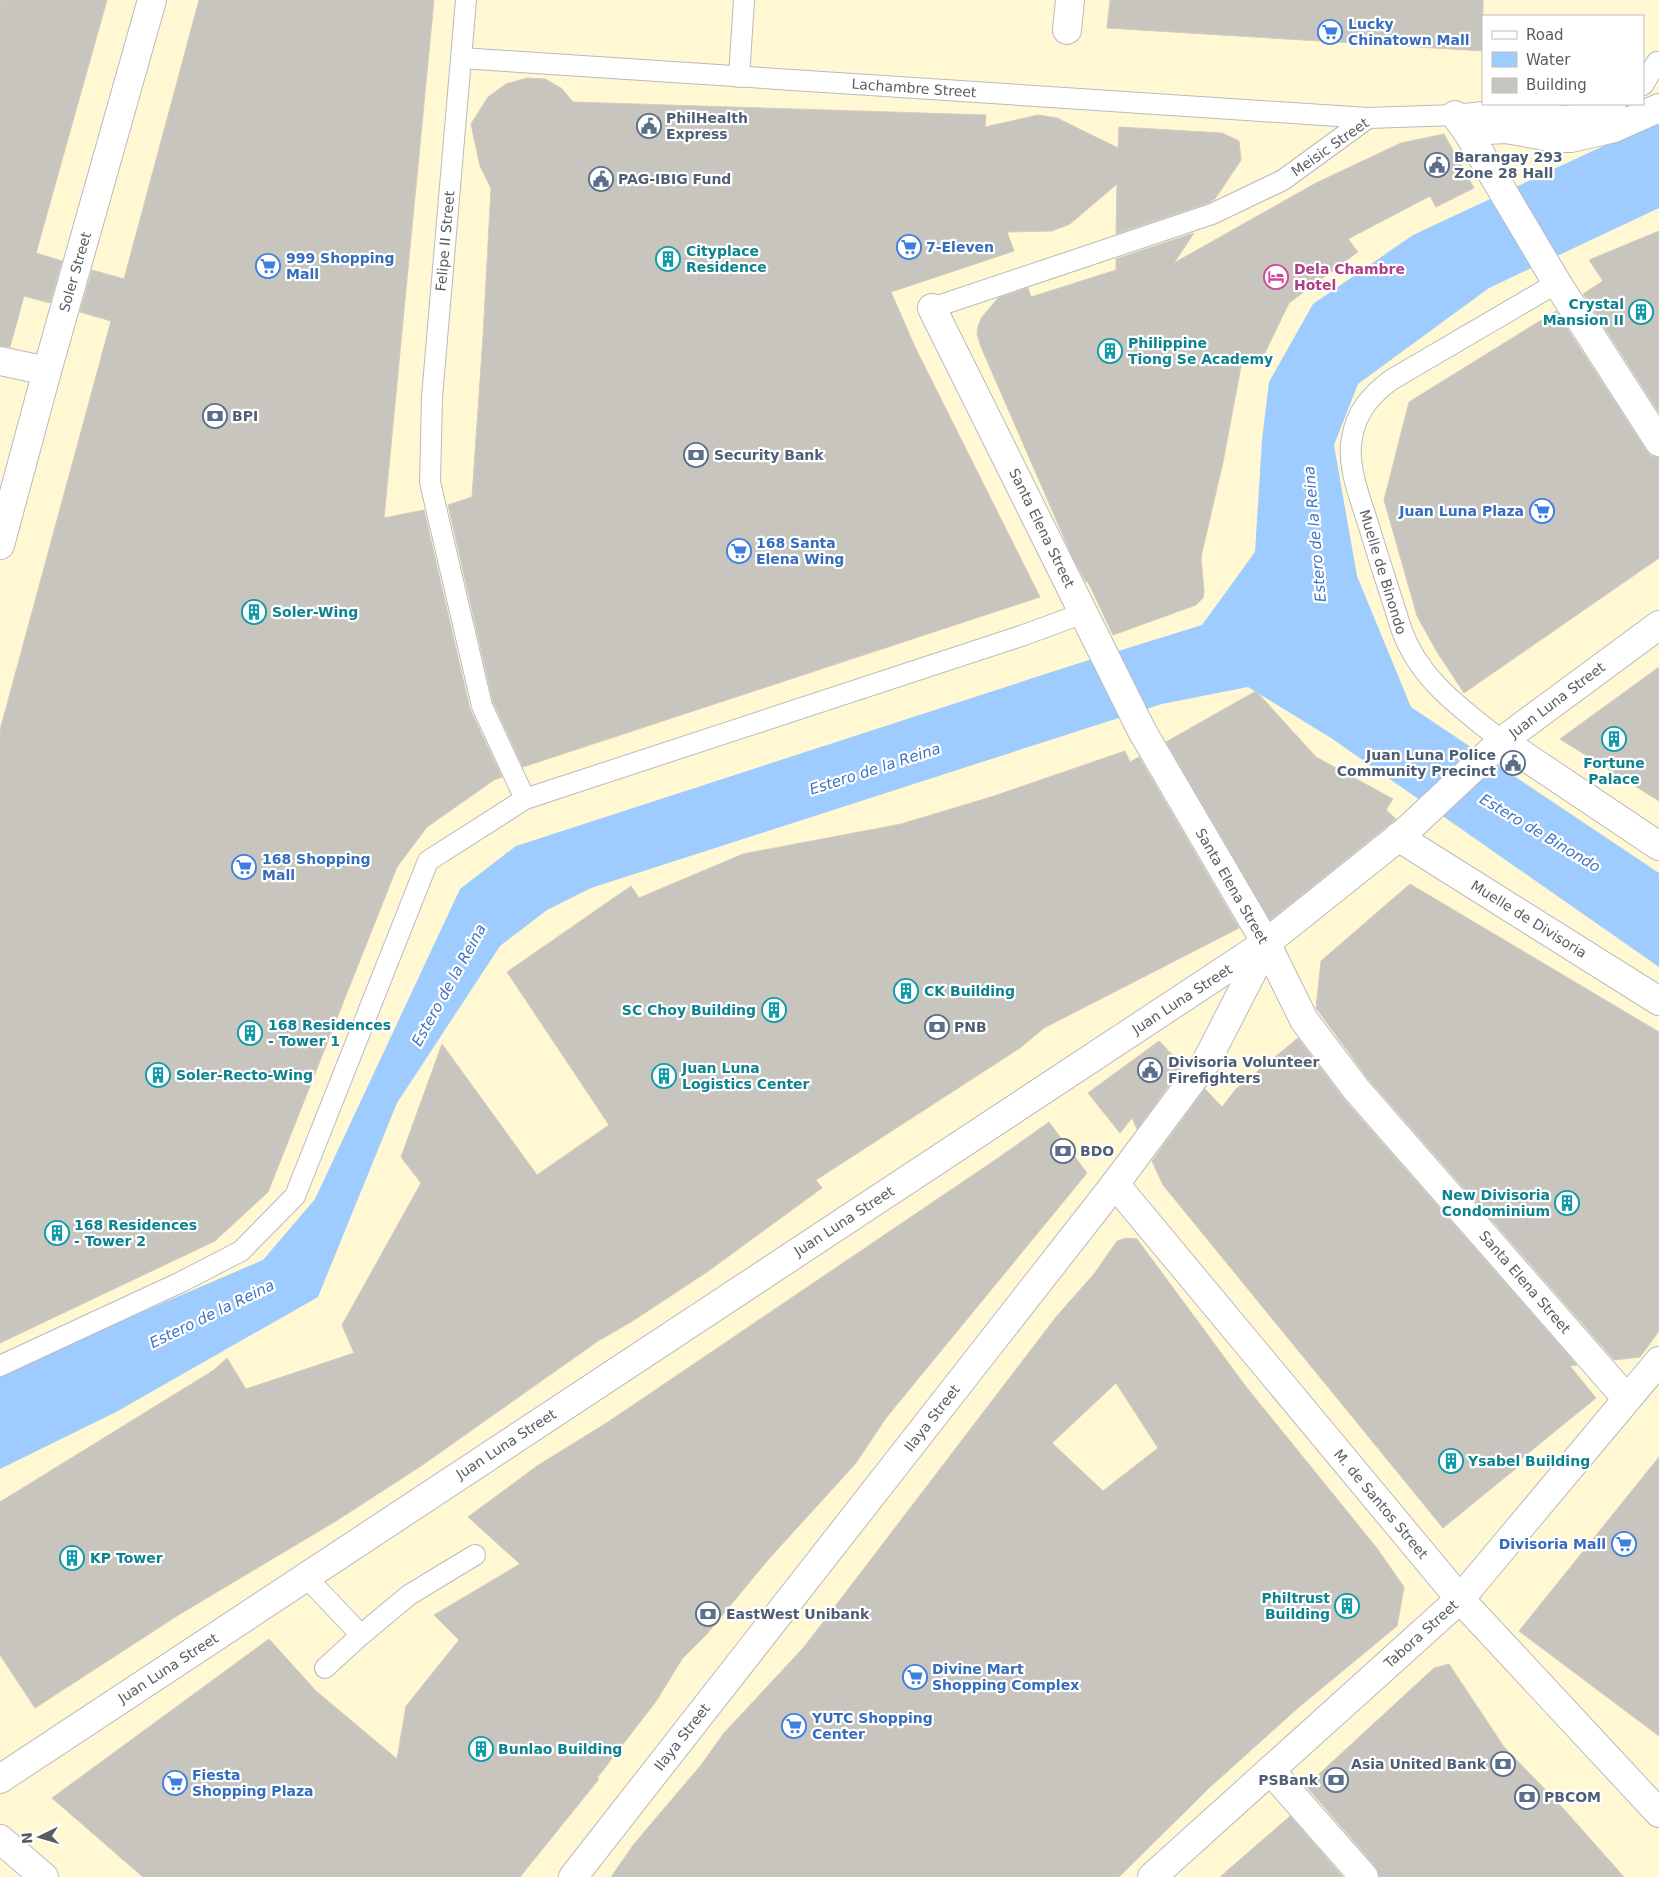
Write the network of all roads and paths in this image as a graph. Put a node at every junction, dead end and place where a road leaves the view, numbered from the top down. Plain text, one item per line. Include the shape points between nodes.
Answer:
1 (152, 0) edge
2 (466, 0) edge
3 (744, 0) edge
4 (1070, 0) edge
5 (1067, 30) dead end
6 (461, 58) junction
7 (1656, 62) dead end
8 (740, 77) junction
9 (1644, 83) edge
10 (1613, 105) edge
11 (1659, 108) edge
12 (1368, 118) junction
13 (1461, 123) junction
14 (1552, 275) junction
15 (932, 308) joint
16 (0, 361) edge
17 (46, 371) junction
18 (1659, 442) edge
19 (0, 545) edge
20 (1084, 613) junction
21 (1659, 625) edge
22 (1497, 745) junction
23 (525, 800) junction
24 (1402, 834) junction
25 (1659, 846) edge
26 (1266, 943) junction
27 (1659, 1001) edge
28 (1115, 1184) junction
29 (1659, 1361) edge
30 (0, 1366) edge
31 (1627, 1399) junction
32 (474, 1555) dead end
33 (306, 1577) junction
34 (1460, 1598) junction
35 (361, 1635) junction
36 (325, 1668) dead end
37 (1270, 1770) junction
38 (0, 1779) edge
39 (1659, 1813) edge
40 (0, 1839) edge
41 (44, 1877) edge
42 (573, 1877) edge
43 (1152, 1877) edge
44 (1364, 1877) edge

1 - 17 street, Soler Street
2 - 6 lane, Felipe II Street
3 - 8 lane
4 - 5 street
6 - 8 lane, Lachambre Street
6 - 23 lane, Felipe II Street via 432,397 430,482 482,706
7 - 9 lane
8 - 12 lane, Lachambre Street
10 - 13 lane, Meisic Street via 1589,113 1564,116 1518,109
11 - 13 street via 1614,128 1571,138
12 - 13 lane, Meisic Street
12 - 15 lane, Meisic Street via 1283,180 1212,214
13 - 14 street
14 - 18 street
14 - 22 lane, Muelle de Binondo via 1378,390 1357,419 1351,439 1353,474 1410,652 1433,684
15 - 20 street, Santa Elena Street
16 - 17 street
17 - 19 street, Soler Street
20 - 23 lane
20 - 26 street, Santa Elena Street via 1142,731
21 - 22 street, Juan Luna Street
22 - 24 street, Juan Luna Street
22 - 25 street, Muelle de Binondo
23 - 30 lane via 428,861 295,1196 241,1251
24 - 26 street, Juan Luna Street
24 - 27 street, Muelle de Divisoria
26 - 28 street, Ilaya Street via 1206,1062
26 - 31 street, Santa Elena Street via 1304,1020 1356,1089
26 - 33 street, Juan Luna Street
28 - 34 street, M. de Santos Street
28 - 42 street, Ilaya Street
29 - 31 street, Tabora Street
31 - 34 street, Tabora Street
32 - 35 lane via 409,1595
33 - 35 lane
33 - 38 street, Juan Luna Street
34 - 37 street, Tabora Street
34 - 39 street, M. de Santos Street
35 - 36 lane
37 - 43 street, Tabora Street
37 - 44 street
40 - 41 street

